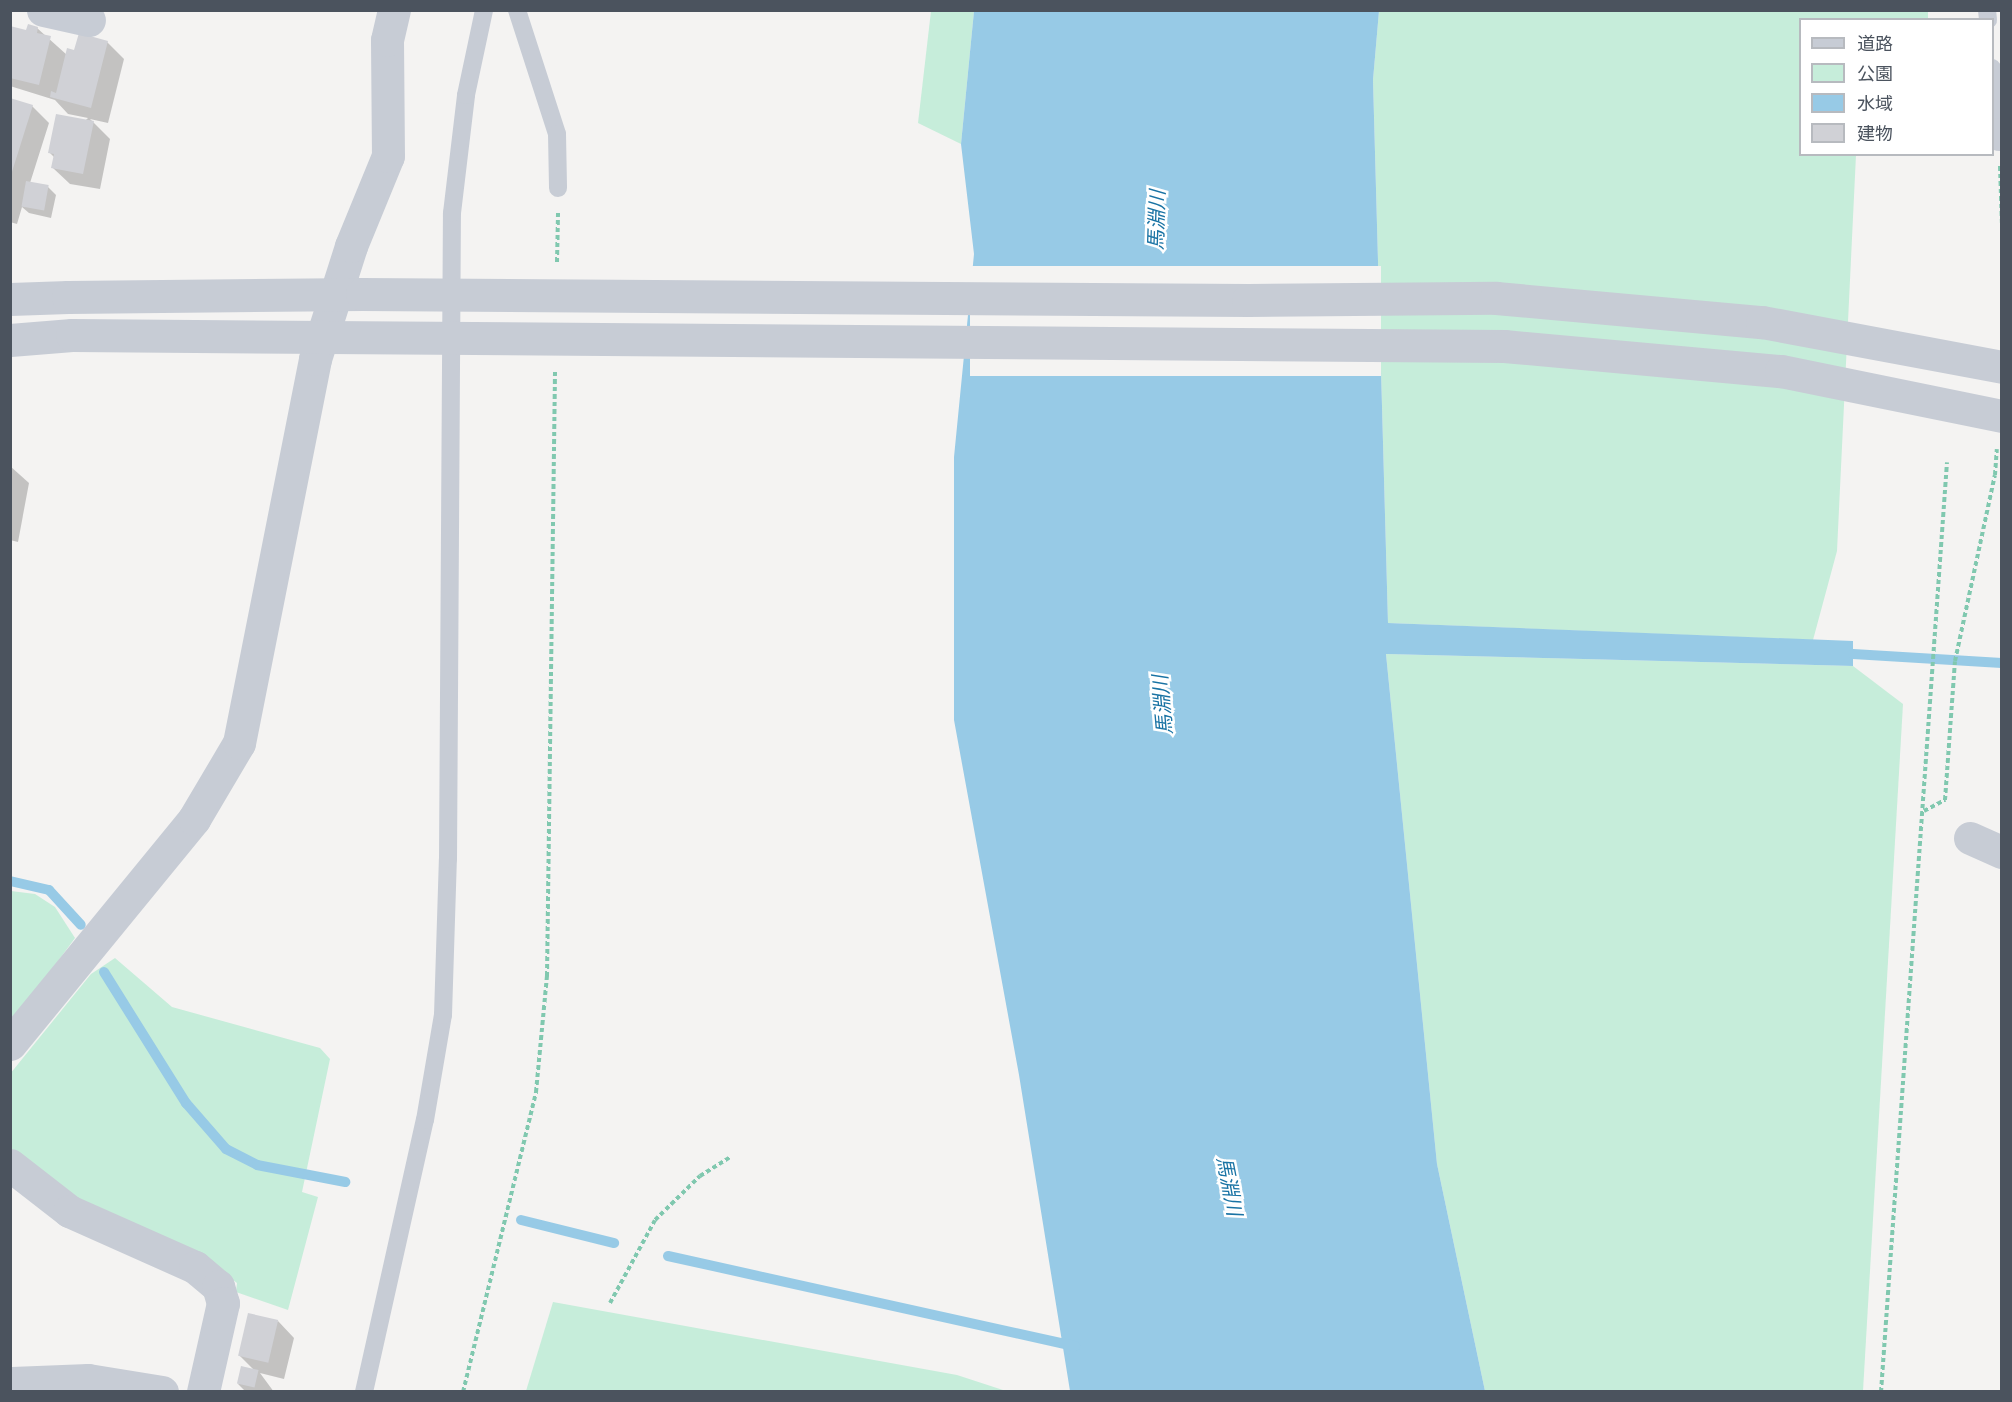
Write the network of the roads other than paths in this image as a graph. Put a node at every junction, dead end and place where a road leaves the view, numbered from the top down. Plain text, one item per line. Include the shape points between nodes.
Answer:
1 (43, 10) edge
2 (394, 10) edge
3 (484, 10) edge
4 (517, 10) edge
5 (89, 20) dead end
6 (1994, 84) edge
7 (2000, 134) edge
8 (558, 188) road end
9 (10, 299) edge
10 (10, 340) edge
11 (2001, 367) edge
12 (1999, 428) edge
13 (1970, 838) dead end
14 (2001, 852) edge
15 (10, 1044) edge
16 (10, 1165) edge
17 (11, 1392) edge
18 (162, 1392) edge
19 (203, 1392) edge
20 (364, 1392) edge

1 - 5 street
2 - 15 street via 387,40 388,156 351,246 315,359 239,743 194,819
3 - 20 lane via 466,95 452,213 448,859 443,1015 422,1132
4 - 8 lane via 557,134
6 - 7 lane
9 - 11 street, bridge via 374,294 1496,298 1762,322
10 - 12 street, bridge via 72,336 1504,346 1781,371
13 - 14 street
16 - 19 street via 69,1211 195,1267 218,1286 222,1303
17 - 18 street via 12,1383 88,1380

